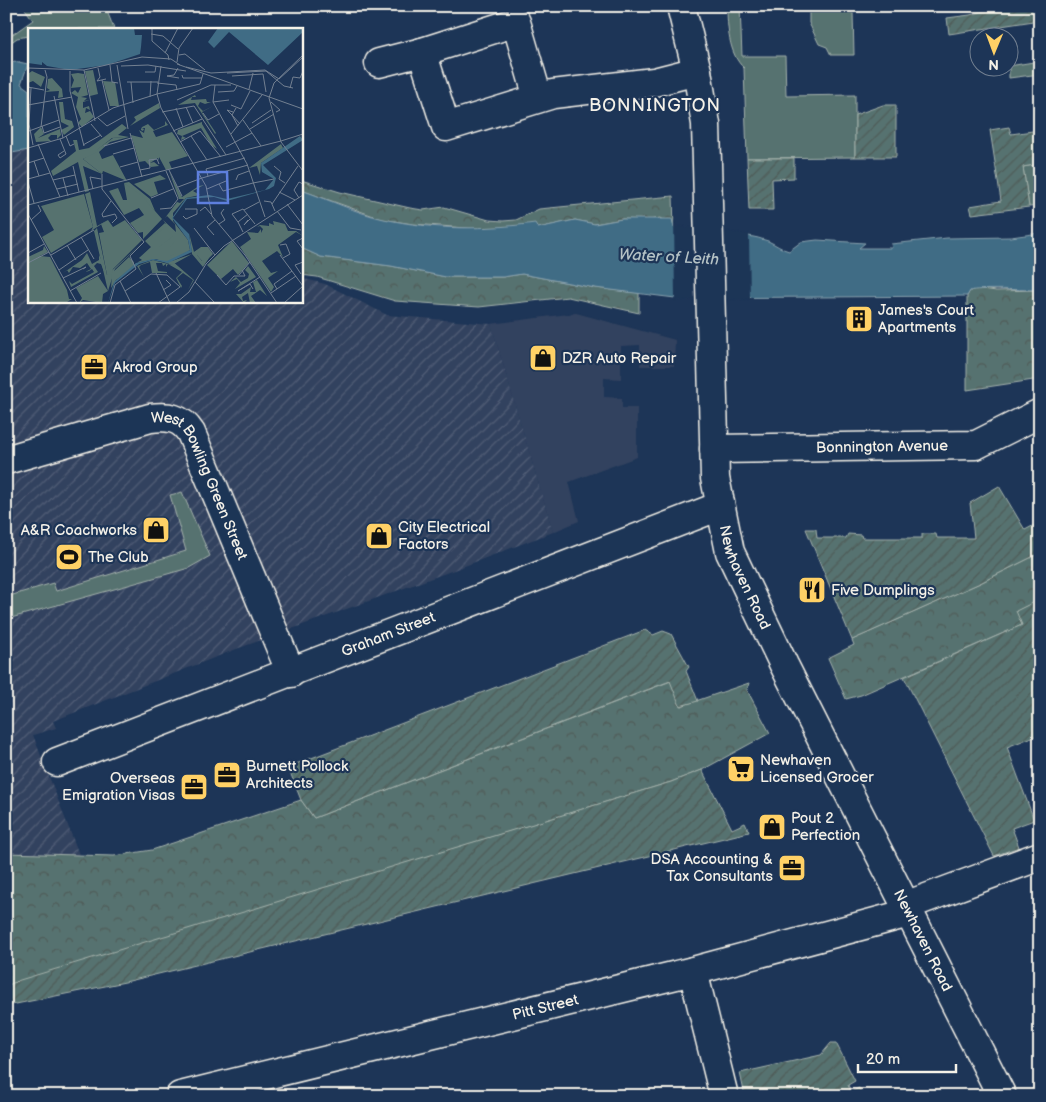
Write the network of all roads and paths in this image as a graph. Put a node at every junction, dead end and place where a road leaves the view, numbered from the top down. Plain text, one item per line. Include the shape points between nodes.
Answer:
1 (681, 6) edge
2 (422, 52) junction
3 (379, 63) dead end
4 (697, 71) junction
5 (538, 98) junction
6 (1040, 413) edge
7 (714, 448) junction
8 (6, 460) edge
9 (720, 506) junction
10 (291, 673) junction
11 (57, 762) dead end
12 (1040, 856) edge
13 (907, 909) junction
14 (693, 971) junction
15 (180, 1096) edge
16 (724, 1096) edge
17 (1002, 1096) edge

1 - 4 street, Newhaven Road
2 - 3 street
2 - 5 street via 446,127
2 - 5 street via 516,22
4 - 5 street via 654,82
4 - 7 street, Newhaven Road via 706,124
6 - 7 street, Bonnington Avenue via 976,446
7 - 9 street, Newhaven Road
8 - 10 street, West Bowling Green Street via 150,418 180,420 191,433
9 - 10 street, Graham Street
9 - 13 street, Newhaven Road via 730,552
10 - 11 street, Graham Street
12 - 13 street, Pitt Street
13 - 14 street, Pitt Street
13 - 17 street, Newhaven Road
14 - 15 street, Pitt Street
14 - 16 street

